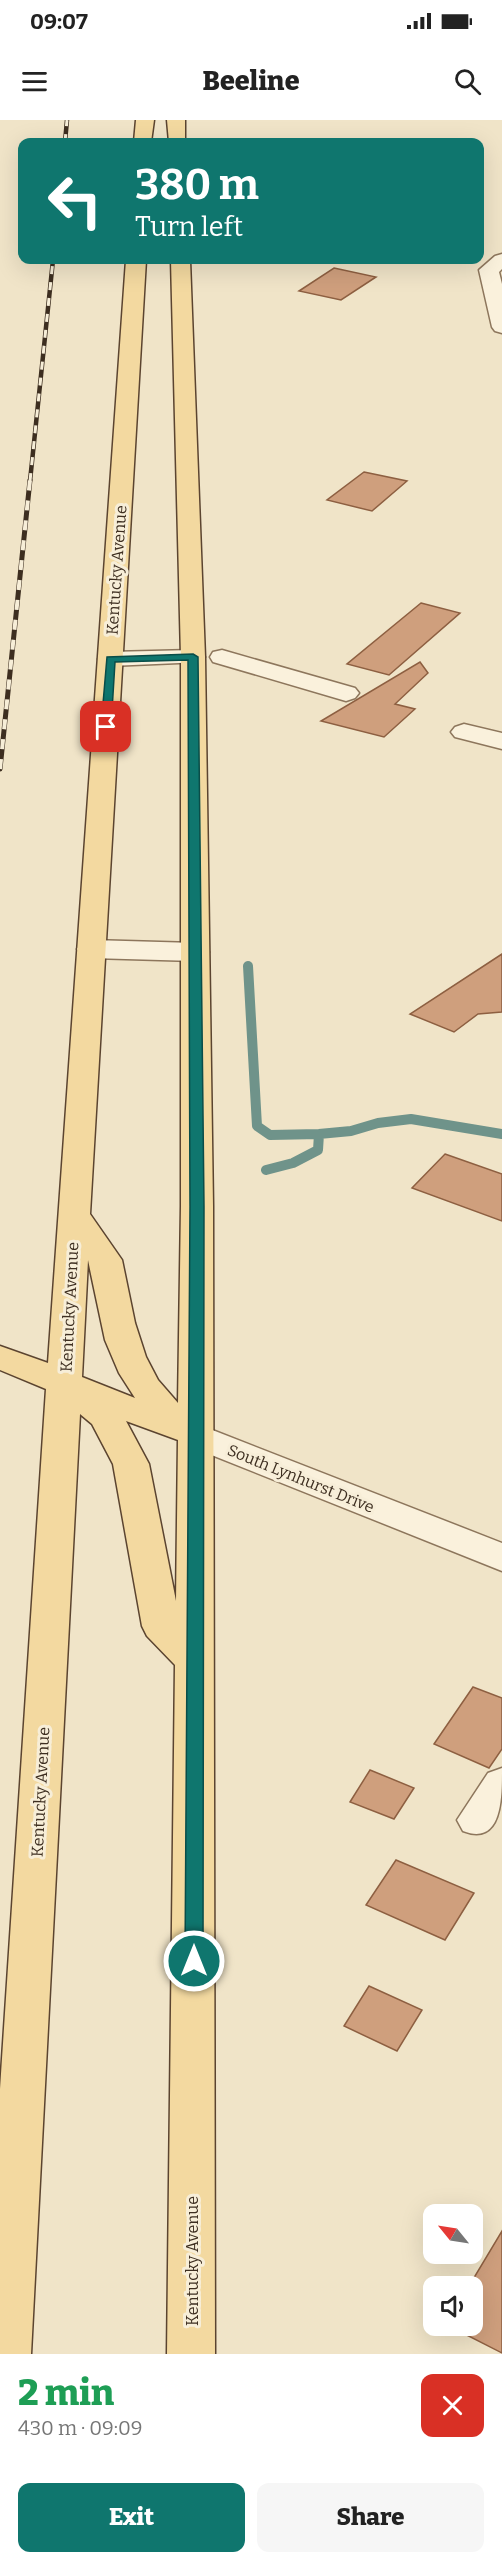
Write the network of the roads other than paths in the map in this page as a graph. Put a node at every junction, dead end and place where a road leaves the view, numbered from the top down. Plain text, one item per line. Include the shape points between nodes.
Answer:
1 (145, 120) edge
2 (176, 120) edge
3 (143, 138) edge
4 (177, 138) edge
5 (502, 260) edge
6 (136, 264) edge
7 (181, 264) edge
8 (502, 327) edge
9 (193, 657) junction
10 (222, 657) dead end
11 (110, 659) junction
12 (346, 693) dead end
13 (464, 732) dead end
14 (502, 741) edge
15 (91, 949) junction
16 (195, 952) junction
17 (74, 1215) junction
18 (0, 1357) edge
19 (65, 1382) junction
20 (197, 1436) junction
21 (502, 1558) edge
22 (196, 1663) junction
23 (502, 1784) edge
24 (478, 1820) dead end
25 (7, 2354) edge
26 (192, 2354) edge

1 - 3 main road
2 - 4 main road
5 - 8 street via 489,270
6 - 11 main road, Kentucky Avenue
7 - 9 main road, Kentucky Avenue
9 - 11 street
9 - 16 main road, Kentucky Avenue
10 - 12 street
11 - 15 main road, Kentucky Avenue
13 - 14 street
15 - 16 street
15 - 17 main road, Kentucky Avenue
16 - 20 main road, Kentucky Avenue
17 - 19 main road, Kentucky Avenue
17 - 20 main road via 96,1242 106,1263 118,1327 134,1370 163,1410
18 - 19 main road, South Lynhurst Drive
19 - 20 main road, South Lynhurst Drive
19 - 22 main road via 105,1416 120,1440 140,1505 161,1626
19 - 25 main road, Kentucky Avenue
20 - 21 street, South Lynhurst Drive
20 - 22 main road, Kentucky Avenue
22 - 26 main road, Kentucky Avenue
23 - 24 street

